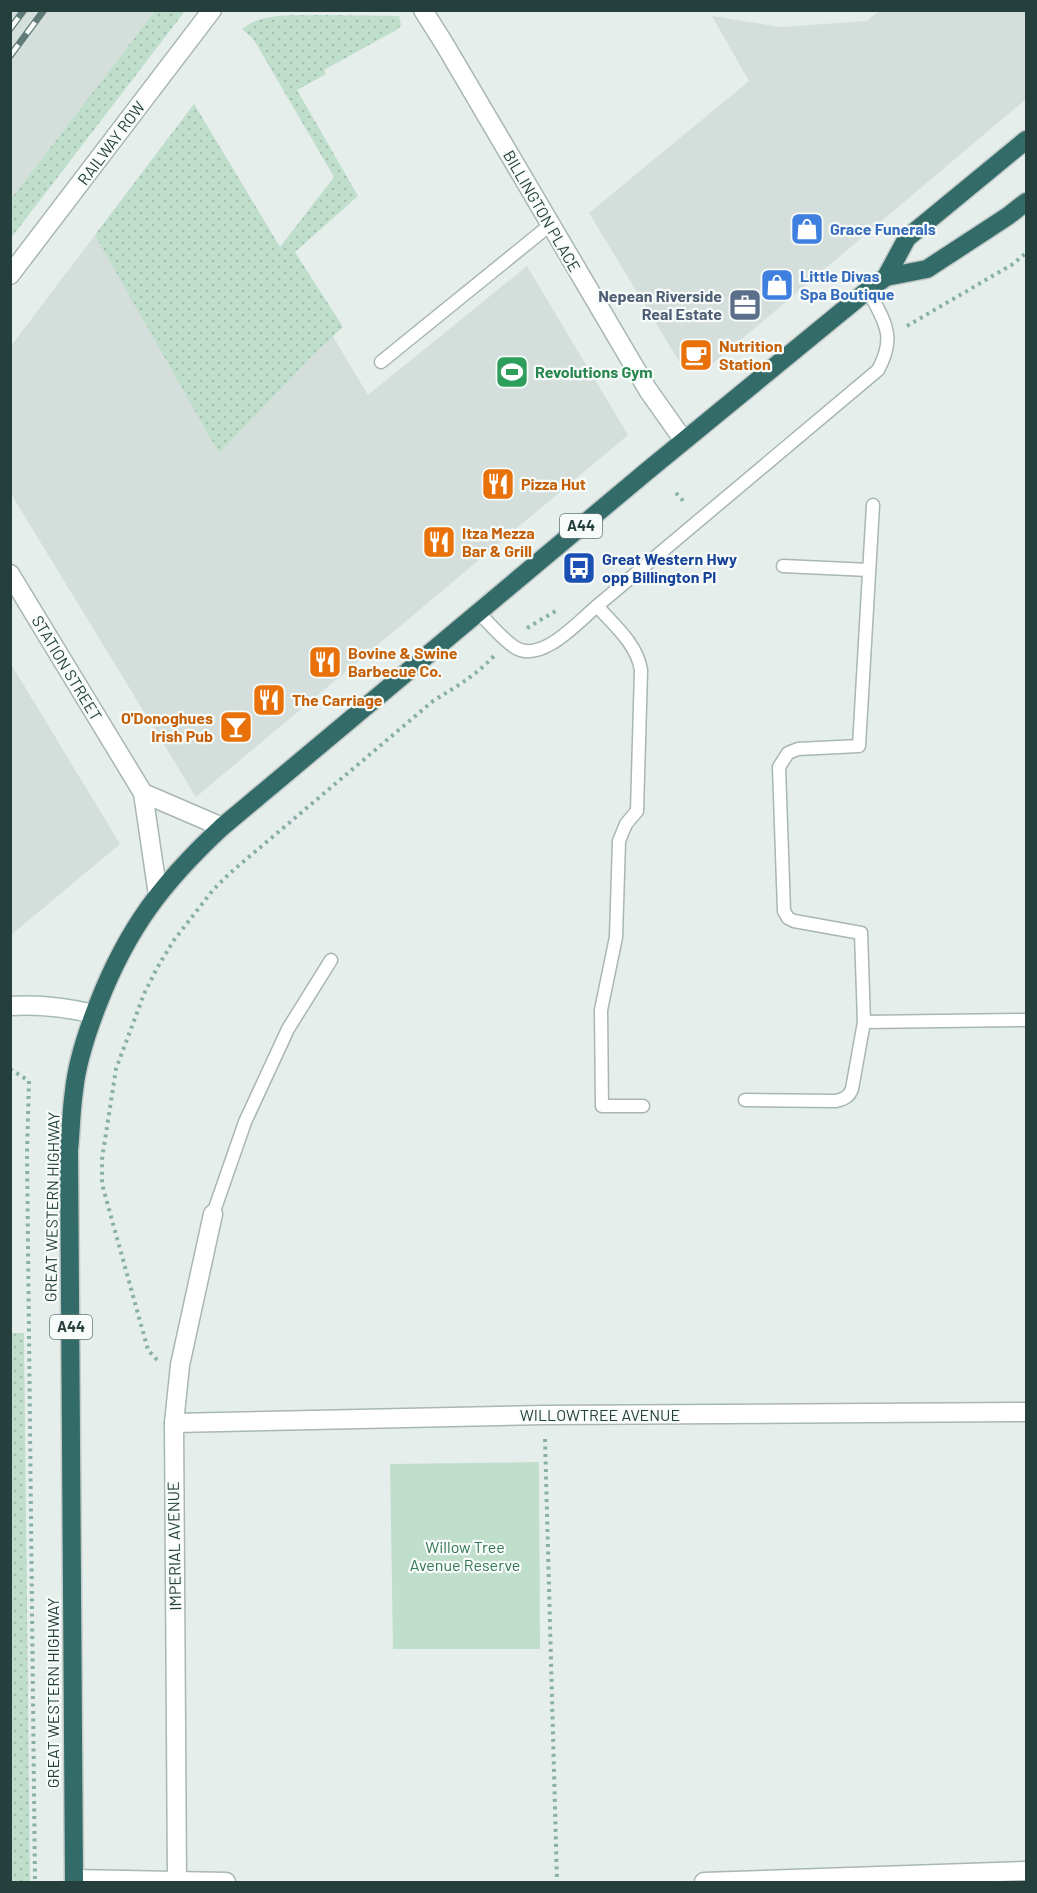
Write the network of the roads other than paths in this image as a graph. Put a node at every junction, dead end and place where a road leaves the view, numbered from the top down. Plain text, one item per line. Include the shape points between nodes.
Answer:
1 (212, 10) edge
2 (423, 10) edge
3 (1026, 140) edge
4 (1026, 202) edge
5 (550, 225) junction
6 (10, 275) edge
7 (886, 277) junction
8 (868, 290) junction
9 (381, 362) dead end
10 (684, 441) junction
11 (873, 505) dead end
12 (783, 566) dead end
13 (869, 570) junction
14 (10, 574) edge
15 (597, 606) junction
16 (479, 613) junction
17 (144, 793) junction
18 (222, 827) junction
19 (158, 895) junction
20 (331, 960) dead end
21 (10, 1006) edge
22 (94, 1014) junction
23 (1026, 1020) edge
24 (864, 1022) junction
25 (745, 1100) dead end
26 (643, 1106) dead end
27 (213, 1214) joint
28 (1026, 1412) edge
29 (174, 1423) junction
30 (1026, 1871) edge
31 (74, 1881) edge
32 (177, 1882) edge
33 (226, 1882) edge
34 (704, 1882) edge

1 - 6 street, RAILWAY ROW
2 - 5 street, BILLINGTON PLACE
3 - 7 highway, GREAT WESTERN HIGHWAY / A44 via 907,238
4 - 7 highway, GREAT WESTERN HIGHWAY / A44 via 927,269
5 - 9 lane
5 - 10 street, BILLINGTON PLACE via 648,390
7 - 8 highway, GREAT WESTERN HIGHWAY / A44
8 - 10 highway, GREAT WESTERN HIGHWAY / A44
8 - 15 lane via 883,319 889,346 872,377
10 - 16 highway, GREAT WESTERN HIGHWAY / A44
11 - 13 lane
12 - 13 lane
13 - 24 lane via 859,746 798,749 788,753 779,767 784,911 794,921 861,933
14 - 17 street, STATION STREET
15 - 16 lane via 543,648 525,652 512,646
15 - 26 lane via 630,643 641,670 638,803 619,841 616,937 601,1010 602,1106
16 - 18 highway, GREAT WESTERN HIGHWAY / A44
17 - 18 street
17 - 19 street, STATION STREET
18 - 19 highway, GREAT WESTERN HIGHWAY / A44
19 - 22 highway, GREAT WESTERN HIGHWAY / A44 via 114,964
20 - 27 lane via 273,1060 245,1122
21 - 22 street via 62,1007
22 - 31 highway, GREAT WESTERN HIGHWAY / A44 via 74,1089 69,1150
23 - 24 lane
24 - 25 lane via 852,1089 844,1099
27 - 29 street, IMPERIAL AVENUE via 180,1365
28 - 29 street, WILLOWTREE AVENUE via 545,1415
29 - 32 street, IMPERIAL AVENUE
30 - 34 street
31 - 32 street
32 - 33 street

